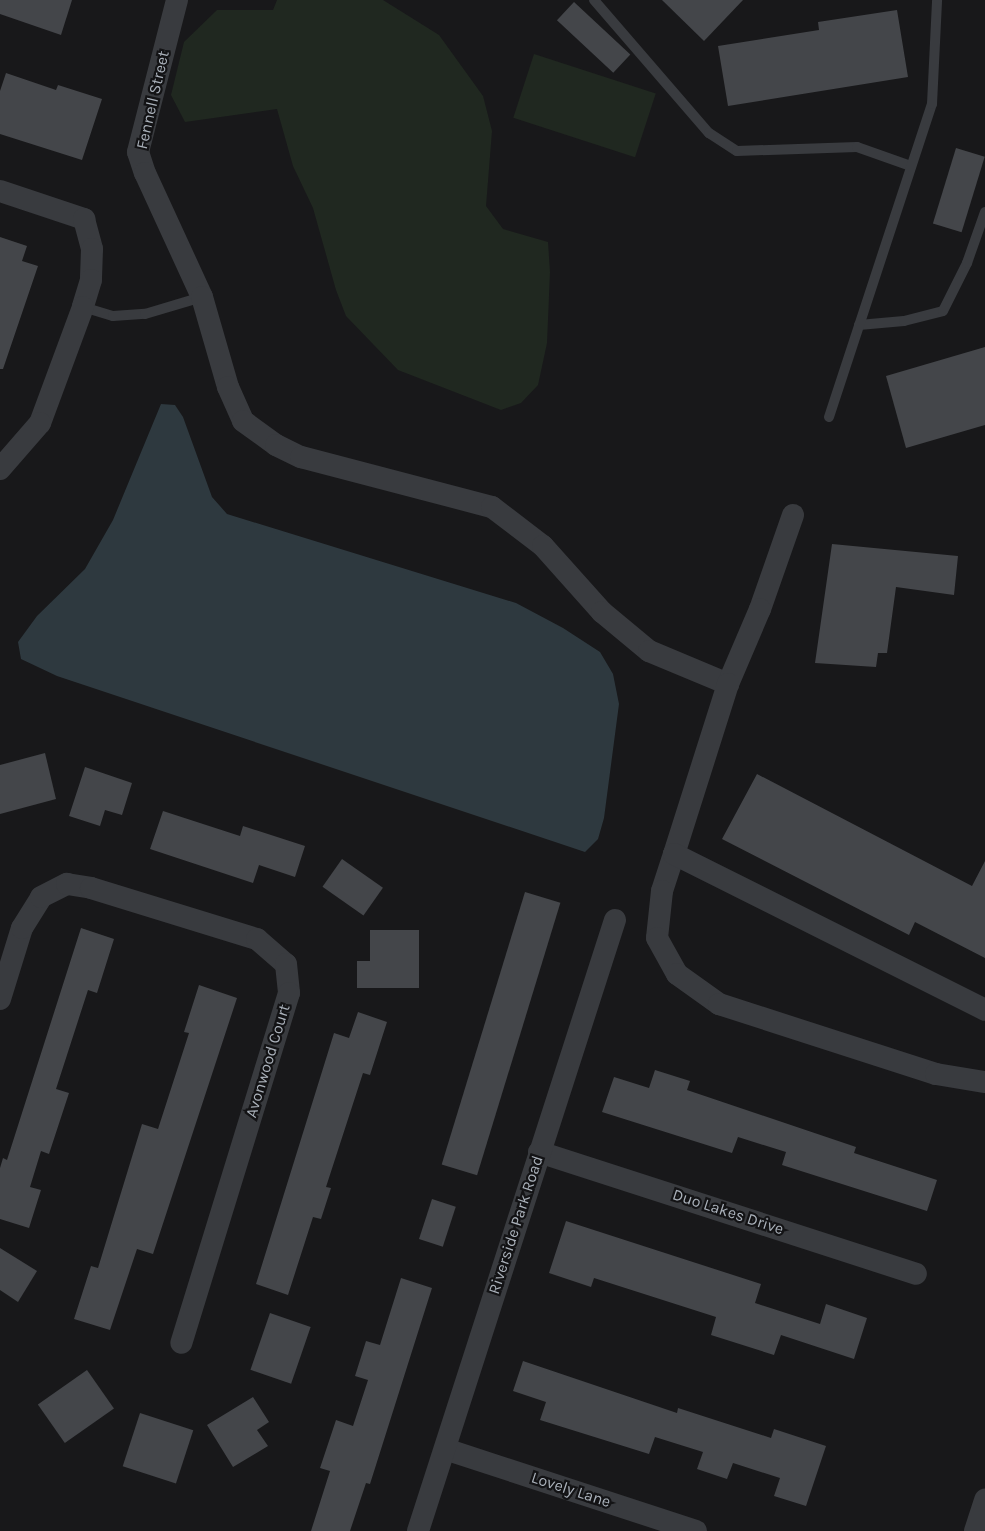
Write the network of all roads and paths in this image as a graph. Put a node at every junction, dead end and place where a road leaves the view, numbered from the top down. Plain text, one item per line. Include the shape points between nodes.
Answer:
1 (177, 0) edge
2 (594, 0) edge
3 (937, 0) edge
4 (911, 166) junction
5 (0, 191) edge
6 (985, 212) edge
7 (202, 297) junction
8 (83, 307) junction
9 (859, 325) junction
10 (829, 417) dead end
11 (0, 469) edge
12 (793, 515) dead end
13 (728, 684) junction
14 (674, 854) junction
15 (615, 920) dead end
16 (0, 999) edge
17 (985, 1010) edge
18 (985, 1082) edge
19 (539, 1152) junction
20 (916, 1274) dead end
21 (181, 1343) dead end
22 (445, 1449) junction
23 (985, 1500) edge
24 (418, 1531) edge
25 (696, 1531) edge
26 (975, 1531) edge

1 - 7 street, Fennell Street via 138,152
2 - 4 lane via 709,133 737,151 857,147
3 - 4 lane via 932,104
4 - 9 lane
5 - 8 street via 84,219 92,249 91,280
6 - 9 lane via 967,262 942,311 904,321
7 - 8 lane via 145,314 113,316
7 - 13 street, Fennell Street via 228,387 243,421 301,457 492,507 543,546 602,612 649,651
8 - 11 street via 40,423
9 - 10 lane
12 - 13 street
13 - 14 street
14 - 17 street
14 - 18 street via 662,891 657,938 676,974 719,1004 936,1074
15 - 19 street, Riverside Park Road
16 - 21 street, Avonwood Court via 22,928 41,897 68,884 257,939 286,964 289,993
19 - 20 street, Duo Lakes Drive
19 - 22 street, Riverside Park Road
22 - 24 street, Riverside Park Road
22 - 25 street, Lovely Lane
23 - 26 street

